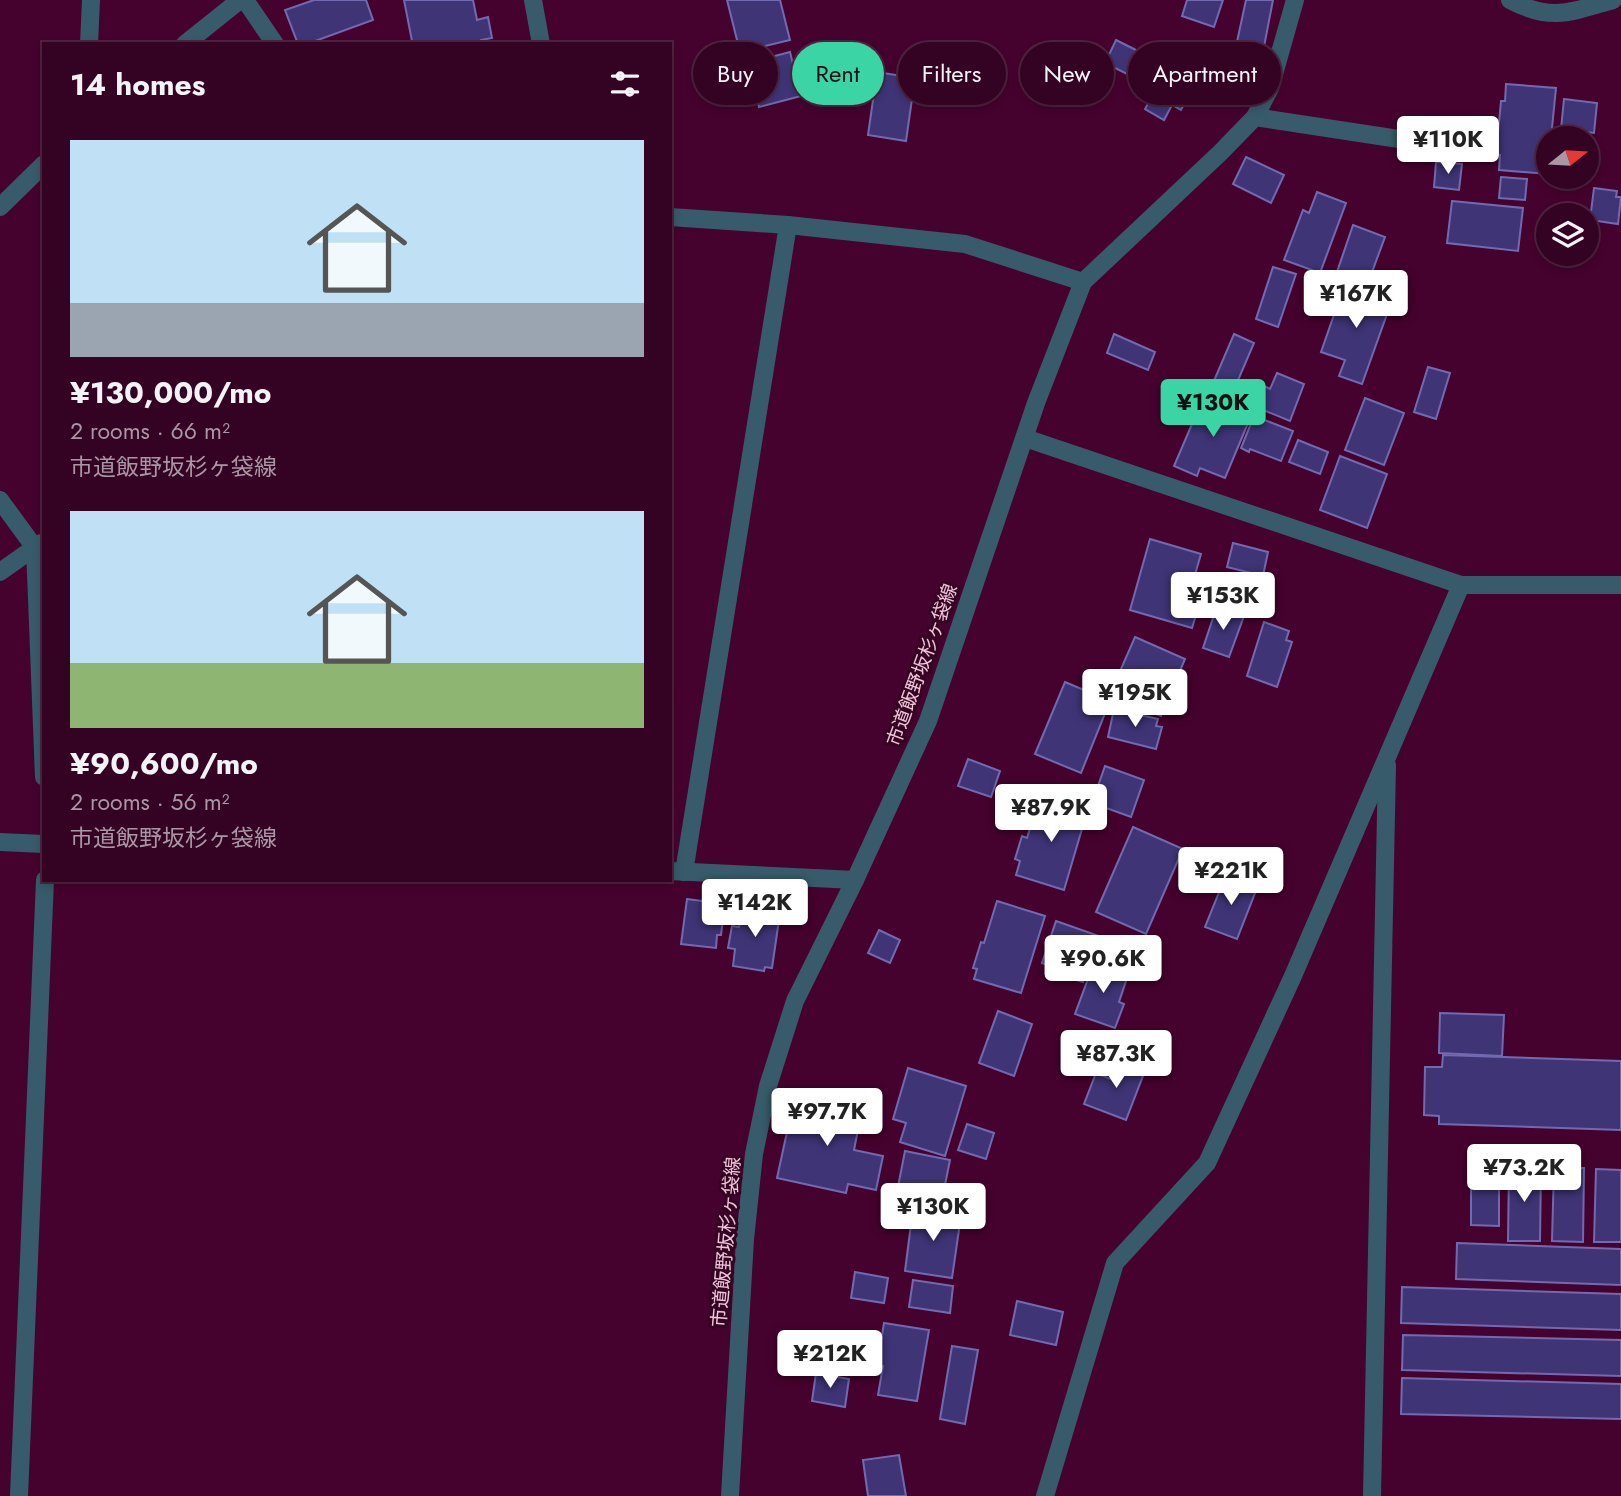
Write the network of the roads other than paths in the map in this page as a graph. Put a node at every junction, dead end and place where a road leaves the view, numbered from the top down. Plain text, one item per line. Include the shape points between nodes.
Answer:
1 (91, 0) edge
2 (242, 0) edge
3 (533, 0) edge
4 (1295, 0) edge
5 (1510, 0) edge
6 (1613, 0) edge
7 (89, 42) edge
8 (188, 42) edge
9 (274, 42) edge
10 (541, 42) edge
11 (1255, 117) junction
12 (1484, 152) dead end
13 (42, 166) edge
14 (0, 207) edge
15 (672, 216) edge
16 (788, 225) junction
17 (1083, 282) junction
18 (1025, 438) junction
19 (0, 500) edge
20 (39, 545) edge
21 (0, 572) edge
22 (1461, 585) junction
23 (1621, 585) edge
24 (42, 684) edge
25 (1387, 754) junction
26 (0, 842) edge
27 (42, 844) edge
28 (677, 871) edge
29 (855, 880) junction
30 (45, 882) edge
31 (19, 1496) edge
32 (730, 1496) edge
33 (1045, 1496) edge
34 (1372, 1496) edge

1 - 7 street
2 - 8 street
2 - 9 street
3 - 10 street
4 - 11 street, 市道飯野坂杉ヶ袋線 via 1270,88
5 - 6 street via 1528,10 1562,14
11 - 12 street
11 - 17 street, 市道飯野坂杉ヶ袋線
13 - 14 street
15 - 16 street
16 - 17 street via 965,244
16 - 28 street
17 - 18 street, 市道飯野坂杉ヶ袋線
18 - 22 street
18 - 29 street, 市道飯野坂杉ヶ袋線 via 928,721
19 - 20 street
20 - 21 street
20 - 24 street
22 - 23 street
22 - 25 street
25 - 33 street via 1207,1163 1115,1263
25 - 34 street
26 - 27 street
28 - 29 street
29 - 32 street, 市道飯野坂杉ヶ袋線 via 795,1001 768,1086 754,1154
30 - 31 street

